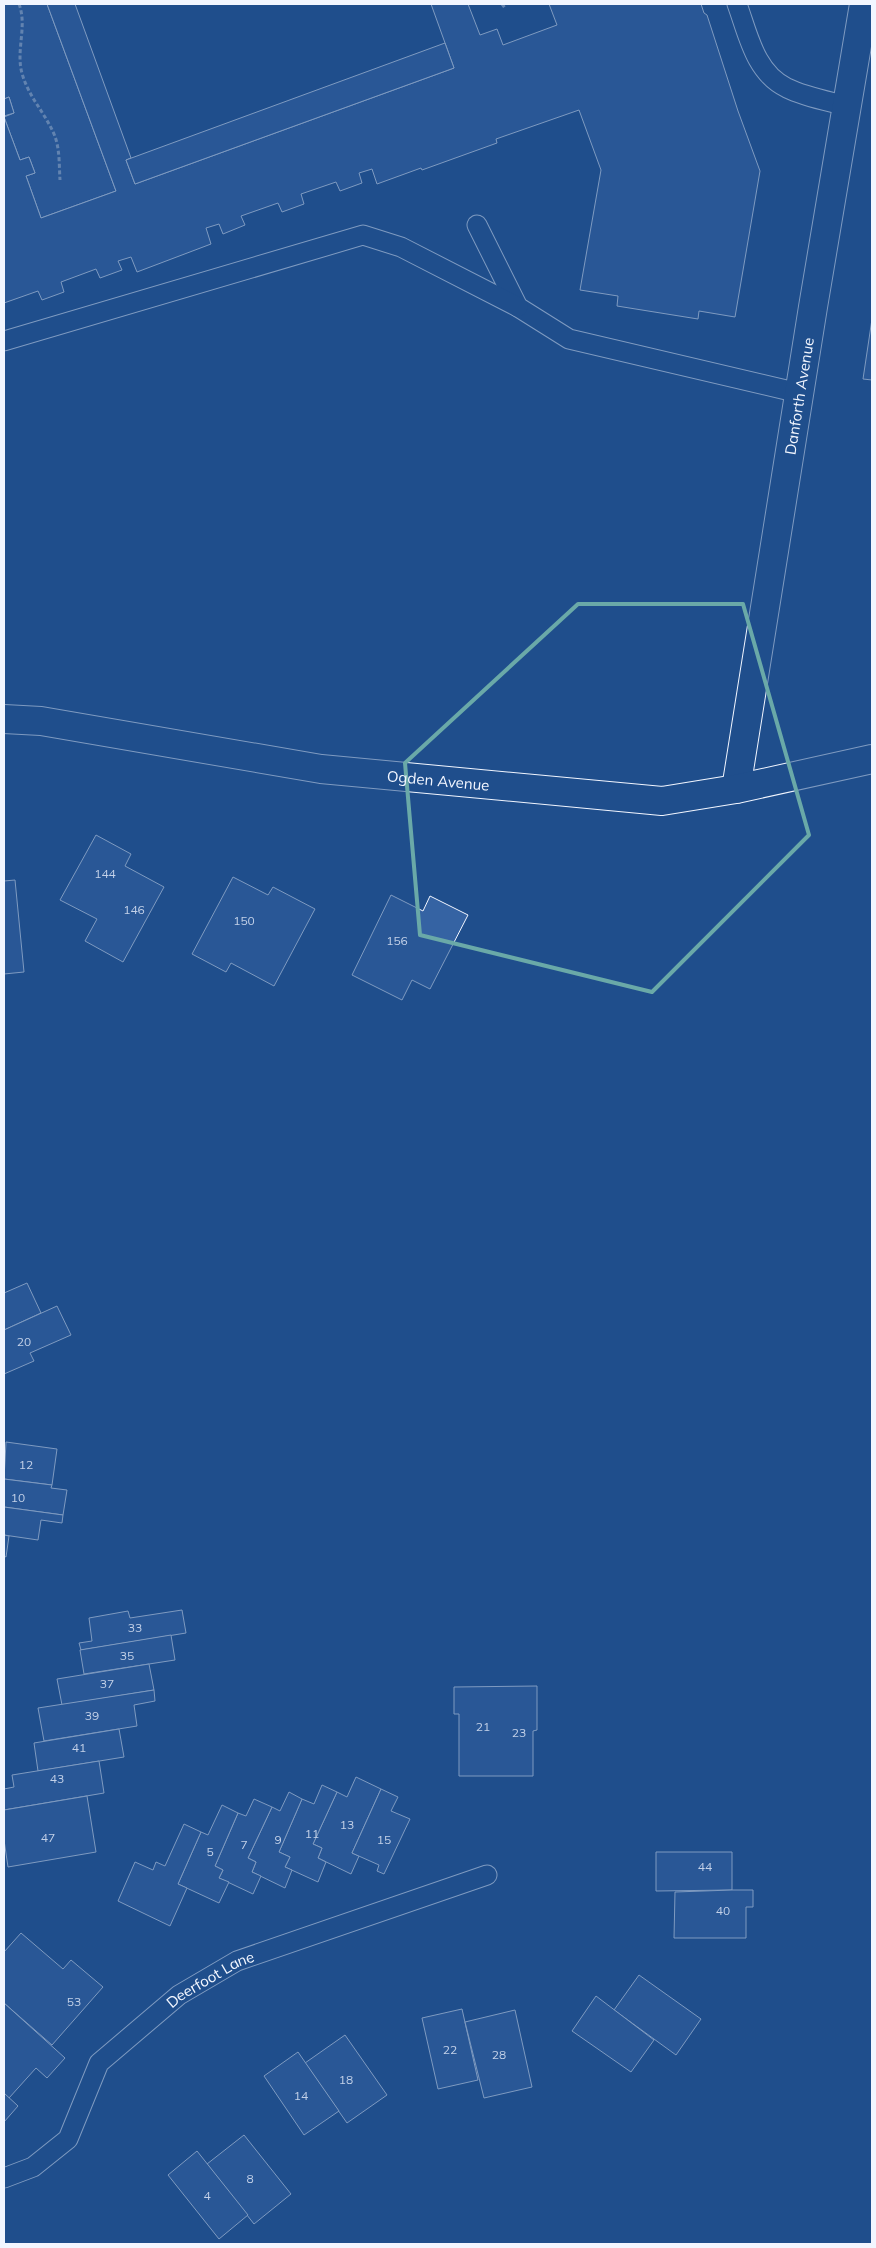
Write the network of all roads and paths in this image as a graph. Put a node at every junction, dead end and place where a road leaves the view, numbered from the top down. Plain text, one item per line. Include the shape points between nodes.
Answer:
1 (20, 4) edge
2 (502, 4) edge
3 (736, 4) edge
4 (864, 4) edge
5 (505, 8) dead end
6 (847, 106) junction
7 (60, 180) dead end
8 (477, 225) dead end
9 (518, 307) junction
10 (4, 342) edge
11 (799, 393) junction
12 (4, 720) edge
13 (872, 759) edge
14 (736, 789) junction
15 (487, 1875) dead end
16 (4, 2178) edge

1 - 7 path via 23,27 21,68 27,87 54,133
2 - 5 path
3 - 6 lane via 755,54 766,73 787,88
4 - 6 street, Danforth Avenue
6 - 11 street, Danforth Avenue
8 - 9 lane
9 - 10 lane via 401,247 364,234
9 - 11 lane via 569,339
11 - 14 street, Danforth Avenue
12 - 14 street, Ogden Avenue via 41,721 321,769 662,801
13 - 14 street, Ogden Avenue
15 - 16 lane, Deerfoot Lane via 237,1961 179,1995 99,2063 68,2139 33,2167

